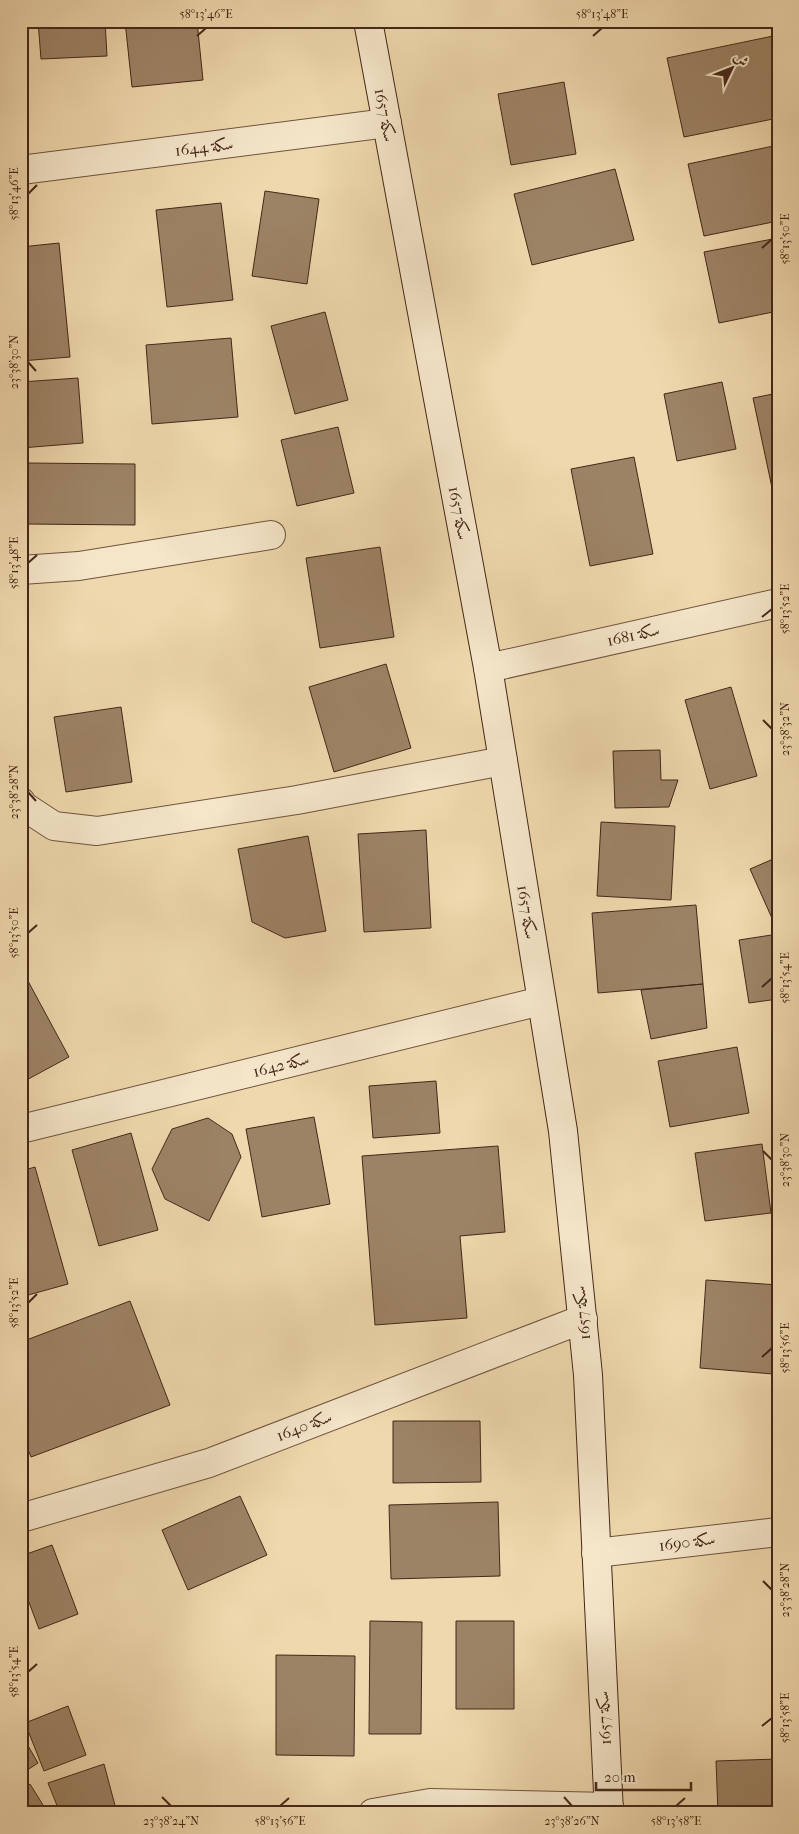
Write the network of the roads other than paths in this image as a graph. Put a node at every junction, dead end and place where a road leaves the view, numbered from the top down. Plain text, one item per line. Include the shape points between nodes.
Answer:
1 (368, 21) edge
2 (387, 123) junction
3 (21, 170) edge
4 (271, 535) dead end
5 (21, 570) edge
6 (778, 603) edge
7 (488, 668) junction
8 (503, 761) junction
9 (21, 802) edge
10 (541, 1001) junction
11 (21, 1129) edge
12 (583, 1318) junction
13 (21, 1518) edge
14 (778, 1532) edge
15 (596, 1552) junction
16 (609, 1810) edge
17 (374, 1813) edge

1 - 2 street, سكة 1657
2 - 3 street, سكة 1644
2 - 7 street, سكة 1657
4 - 5 street via 79,566
6 - 7 street, سكة 1681
7 - 8 street, سكة 1657
8 - 9 street via 296,800 98,831 54,826
8 - 10 street, سكة 1657
10 - 11 street, سكة 1642
10 - 12 street, سكة 1657 via 563,1132
12 - 13 street, سكة 1640 via 209,1463
12 - 15 street, سكة 1657
14 - 15 street, سكة 1690
15 - 16 street, سكة 1657
16 - 17 street via 430,1803

